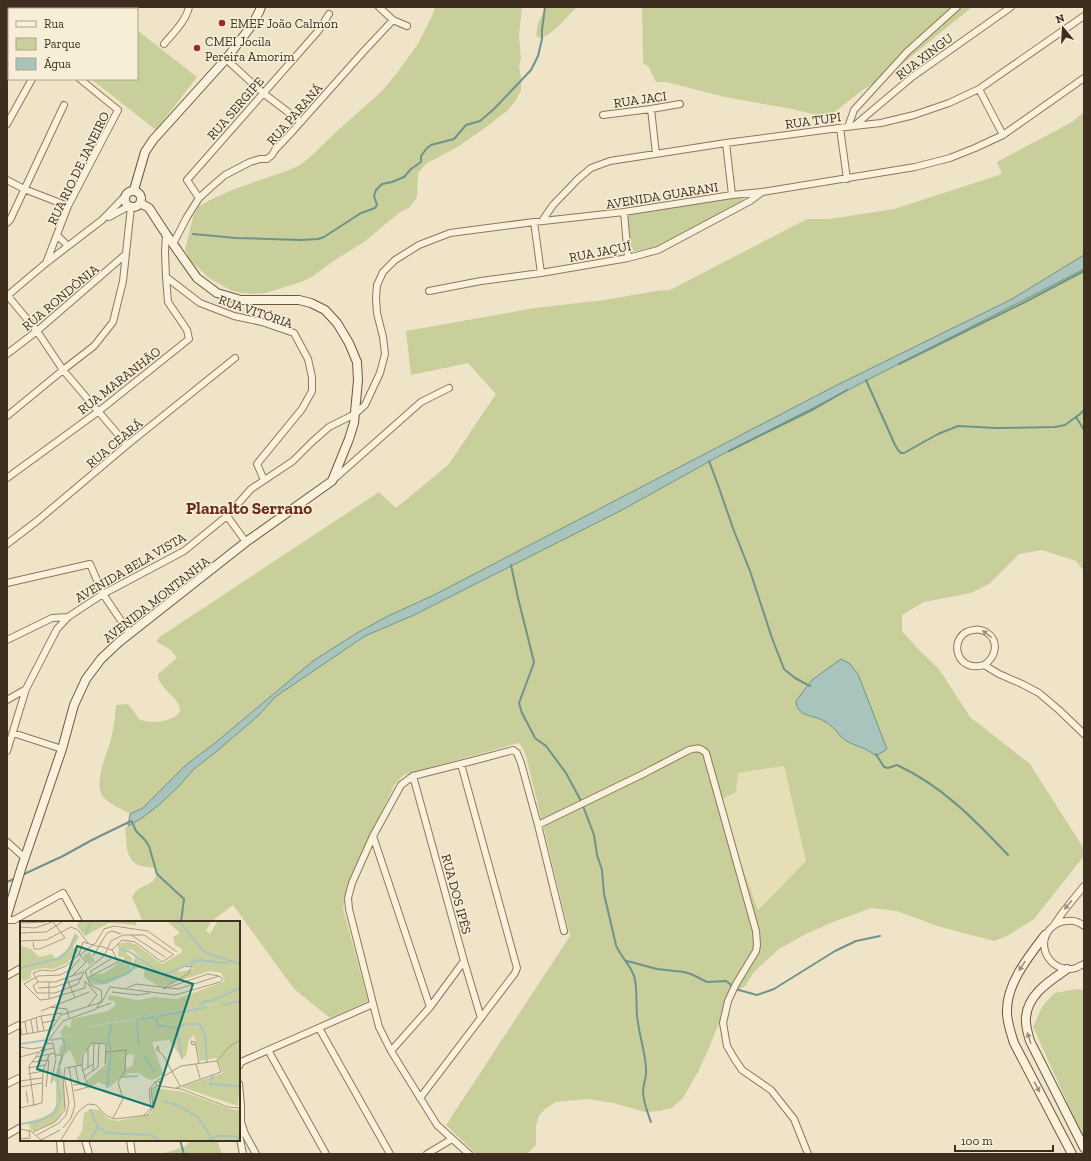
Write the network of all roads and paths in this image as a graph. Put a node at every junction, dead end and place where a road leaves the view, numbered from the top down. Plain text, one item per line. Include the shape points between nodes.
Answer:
1 (189, 7) edge
2 (260, 7) edge
3 (379, 7) edge
4 (957, 7) edge
5 (1011, 7) edge
6 (329, 14) dead end
7 (1084, 16) edge
8 (393, 20) junction
9 (407, 26) dead end
10 (164, 44) dead end
11 (226, 59) junction
12 (1084, 78) edge
13 (31, 80) edge
14 (81, 80) edge
15 (978, 89) junction
16 (264, 93) junction
17 (680, 104) dead end
18 (64, 105) dead end
19 (650, 109) junction
20 (603, 115) dead end
21 (301, 122) junction
22 (7, 124) edge
23 (851, 126) junction
24 (840, 128) junction
25 (1003, 135) junction
26 (726, 143) junction
27 (656, 154) junction
28 (847, 179) junction
29 (7, 180) edge
30 (24, 189) junction
31 (134, 190) junction
32 (762, 192) junction
33 (126, 195) junction
34 (732, 195) junction
35 (199, 198) junction
36 (140, 203) junction
37 (68, 206) junction
38 (130, 206) junction
39 (624, 212) junction
40 (102, 220) junction
41 (542, 221) junction
42 (534, 222) junction
43 (7, 223) edge
44 (166, 234) junction
45 (57, 235) junction
46 (173, 244) junction
47 (68, 246) junction
48 (126, 254) junction
49 (628, 258) junction
50 (46, 263) junction
51 (541, 273) junction
52 (166, 277) junction
53 (429, 292) dead end
54 (7, 296) edge
55 (37, 331) junction
56 (7, 354) edge
57 (234, 358) dead end
58 (63, 370) junction
59 (449, 388) dead end
60 (357, 393) junction
61 (370, 397) junction
62 (99, 411) junction
63 (355, 414) junction
64 (7, 416) edge
65 (127, 445) junction
66 (7, 478) edge
67 (264, 480) junction
68 (332, 481) junction
69 (227, 516) junction
70 (246, 542) junction
71 (7, 544) edge
72 (7, 583) edge
73 (103, 594) junction
74 (68, 617) junction
75 (130, 634) junction
76 (7, 640) edge
77 (984, 665) junction
78 (26, 689) junction
79 (7, 700) edge
80 (13, 734) junction
81 (1084, 734) edge
82 (62, 749) junction
83 (7, 750) edge
84 (461, 764) junction
85 (413, 776) junction
86 (538, 825) junction
87 (372, 836) junction
88 (7, 842) edge
89 (23, 862) junction
90 (1084, 886) edge
91 (7, 915) edge
92 (7, 920) edge
93 (78, 921) edge
94 (1054, 925) junction
95 (1084, 926) edge
96 (564, 931) dead end
97 (1045, 935) junction
98 (464, 961) junction
99 (1084, 965) edge
100 (20, 969) edge
101 (1072, 969) junction
102 (7, 976) edge
103 (373, 1004) junction
104 (430, 1007) junction
105 (482, 1018) junction
106 (20, 1024) edge
107 (319, 1028) junction
108 (7, 1031) edge
109 (268, 1050) junction
110 (391, 1051) junction
111 (240, 1064) edge
112 (20, 1078) edge
113 (7, 1084) edge
114 (240, 1094) edge
115 (420, 1098) junction
116 (241, 1122) junction
117 (240, 1126) edge
118 (20, 1128) edge
119 (7, 1135) edge
120 (240, 1139) edge
121 (452, 1140) junction
122 (60, 1141) edge
123 (85, 1141) edge
124 (130, 1141) edge
125 (1084, 1148) edge
126 (61, 1154) edge
127 (89, 1154) edge
128 (132, 1154) edge
129 (243, 1154) edge
130 (256, 1154) edge
131 (326, 1154) edge
132 (390, 1154) edge
133 (427, 1154) edge
134 (469, 1154) edge
135 (808, 1154) edge
136 (1072, 1154) edge

1 - 10 street via 184,20
2 - 11 street via 252,25
3 - 8 street
4 - 23 street via 907,52 854,110
5 - 23 street, RUA XINGU via 912,78
6 - 16 street, RUA SERGIPE via 319,30
7 - 15 street, RUA TUPI
8 - 9 street
8 - 21 street, RUA PARANÁ
11 - 16 street
11 - 31 street via 153,140 145,152
12 - 25 street, AVENIDA GUARANI
13 - 22 street
14 - 37 street, RUA RIO DE JANEIRO via 118,110
15 - 23 street, RUA TUPI via 914,115 881,123
15 - 25 street
16 - 21 street
16 - 35 street, RUA SERGIPE via 187,180
17 - 19 street, RUA JACI
18 - 30 street
19 - 20 street, RUA JACI
19 - 27 street
21 - 35 street, RUA PARANÁ via 267,159 250,162 225,175
23 - 24 street, RUA TUPI
24 - 26 street, RUA TUPI
24 - 28 street
25 - 28 street, AVENIDA GUARANI via 950,158 916,167
26 - 27 street, RUA TUPI
26 - 34 street
27 - 41 street, RUA TUPI via 591,168 553,205
28 - 32 street, AVENIDA GUARANI
29 - 30 street
30 - 37 street
30 - 43 street
31 - 33 street
31 - 36 street via 141,195
32 - 34 street, AVENIDA GUARANI
32 - 49 street, RUA JAÇUÍ via 750,201 658,250
33 - 38 street via 125,201
33 - 40 street, RUA RIO DE JANEIRO
34 - 39 street, AVENIDA GUARANI
35 - 46 street, RUA PARANÁ
36 - 38 street via 136,207
36 - 44 street via 149,208
37 - 45 street, RUA RIO DE JANEIRO
38 - 40 street, RUA RIO DE JANEIRO
38 - 48 street
39 - 41 street, AVENIDA GUARANI
39 - 49 street
40 - 47 street, RUA RIO DE JANEIRO
41 - 42 street, AVENIDA GUARANI
42 - 51 street
42 - 61 street, AVENIDA GUARANI via 450,233 419,245 395,260 383,272 377,285 376,298 385,354
44 - 46 street
44 - 52 street
45 - 47 street, RUA RIO DE JANEIRO
45 - 50 street, RUA RIO DE JANEIRO
46 - 60 street via 197,278 217,293 241,300 299,300 325,310 337,322 357,362
47 - 50 street, RUA RIO DE JANEIRO
48 - 55 street, RUA RONDÔNIA
48 - 58 street via 123,281 113,322 94,346
49 - 51 street, RUA JAÇUÍ
50 - 54 street, RUA RIO DE JANEIRO
51 - 53 street, RUA JAÇUÍ via 481,281
52 - 62 street, RUA MARANHÃO via 168,302 187,330 189,338
52 - 67 street, RUA VITÓRIA via 200,303 234,316 294,333 308,359 312,391 302,409 257,464
54 - 55 street
55 - 56 street, RUA RONDÔNIA
55 - 58 street
57 - 65 street, RUA CEARÁ
58 - 62 street
58 - 64 street
59 - 68 street via 421,402
60 - 61 street via 362,397
60 - 63 street
61 - 63 street, AVENIDA GUARANI via 366,405
62 - 65 street
62 - 66 street, RUA MARANHÃO
63 - 67 street, AVENIDA BELA VISTA via 329,427 293,461
63 - 68 street via 349,438
65 - 71 street, RUA CEARÁ
67 - 69 street, AVENIDA BELA VISTA via 251,489
68 - 70 street, AVENIDA MONTANHA
69 - 70 street
69 - 73 street, AVENIDA BELA VISTA via 184,551
70 - 75 street, AVENIDA MONTANHA
72 - 73 street via 90,564
73 - 74 street, AVENIDA BELA VISTA
73 - 75 street
74 - 76 street via 52,618
74 - 78 street, AVENIDA BELA VISTA via 57,629
75 - 82 street, AVENIDA MONTANHA via 101,659 86,679 74,705
77 -> 77 street via 993,657 993,639 983,630 971,630 961,637 958,655 972,667
77 - 81 street via 1039,693
78 - 79 street
78 - 80 street, AVENIDA BELA VISTA
80 - 82 street
80 - 83 street, AVENIDA BELA VISTA
82 - 89 street, AVENIDA MONTANHA
84 - 85 street
84 - 86 street via 516,751
84 - 105 street via 517,968
85 - 87 street via 401,785
85 - 98 street, RUA DOS IPÊS
86 - 96 street
86 - 135 street via 688,750 696,748 706,753 756,931 756,951 728,1001 723,1023 727,1046 742,1070 771,1090 794,1118
87 - 103 street via 352,883 348,909
87 - 104 street
88 - 89 street
89 - 91 street, AVENIDA MONTANHA
90 -> 94 street
92 - 93 street via 14,920 63,893
94 - 95 street via 1072,920
94 - 97 street
97 - 101 street via 1044,948 1047,956 1059,967
97 -> 136 street via 1016,976 1010,991 1007,1011 1009,1028 1014,1043
98 - 104 street
98 - 105 street, RUA DOS IPÊS
99 - 101 street
100 - 102 street
125 -> 101 street via 1030,1041 1026,1017 1029,1004 1037,992 1047,983
103 - 107 street
103 - 110 street via 378,1027
104 - 110 street
105 - 115 street
106 - 108 street
107 - 109 street
107 - 132 street
109 - 111 street
109 - 131 street
110 - 115 street
112 - 113 street
114 - 116 street
115 - 121 street via 437,1125
116 - 117 street
116 - 130 street
118 - 119 street
120 - 129 street
121 - 133 street
121 - 134 street
122 - 126 street
123 - 127 street
124 - 128 street

